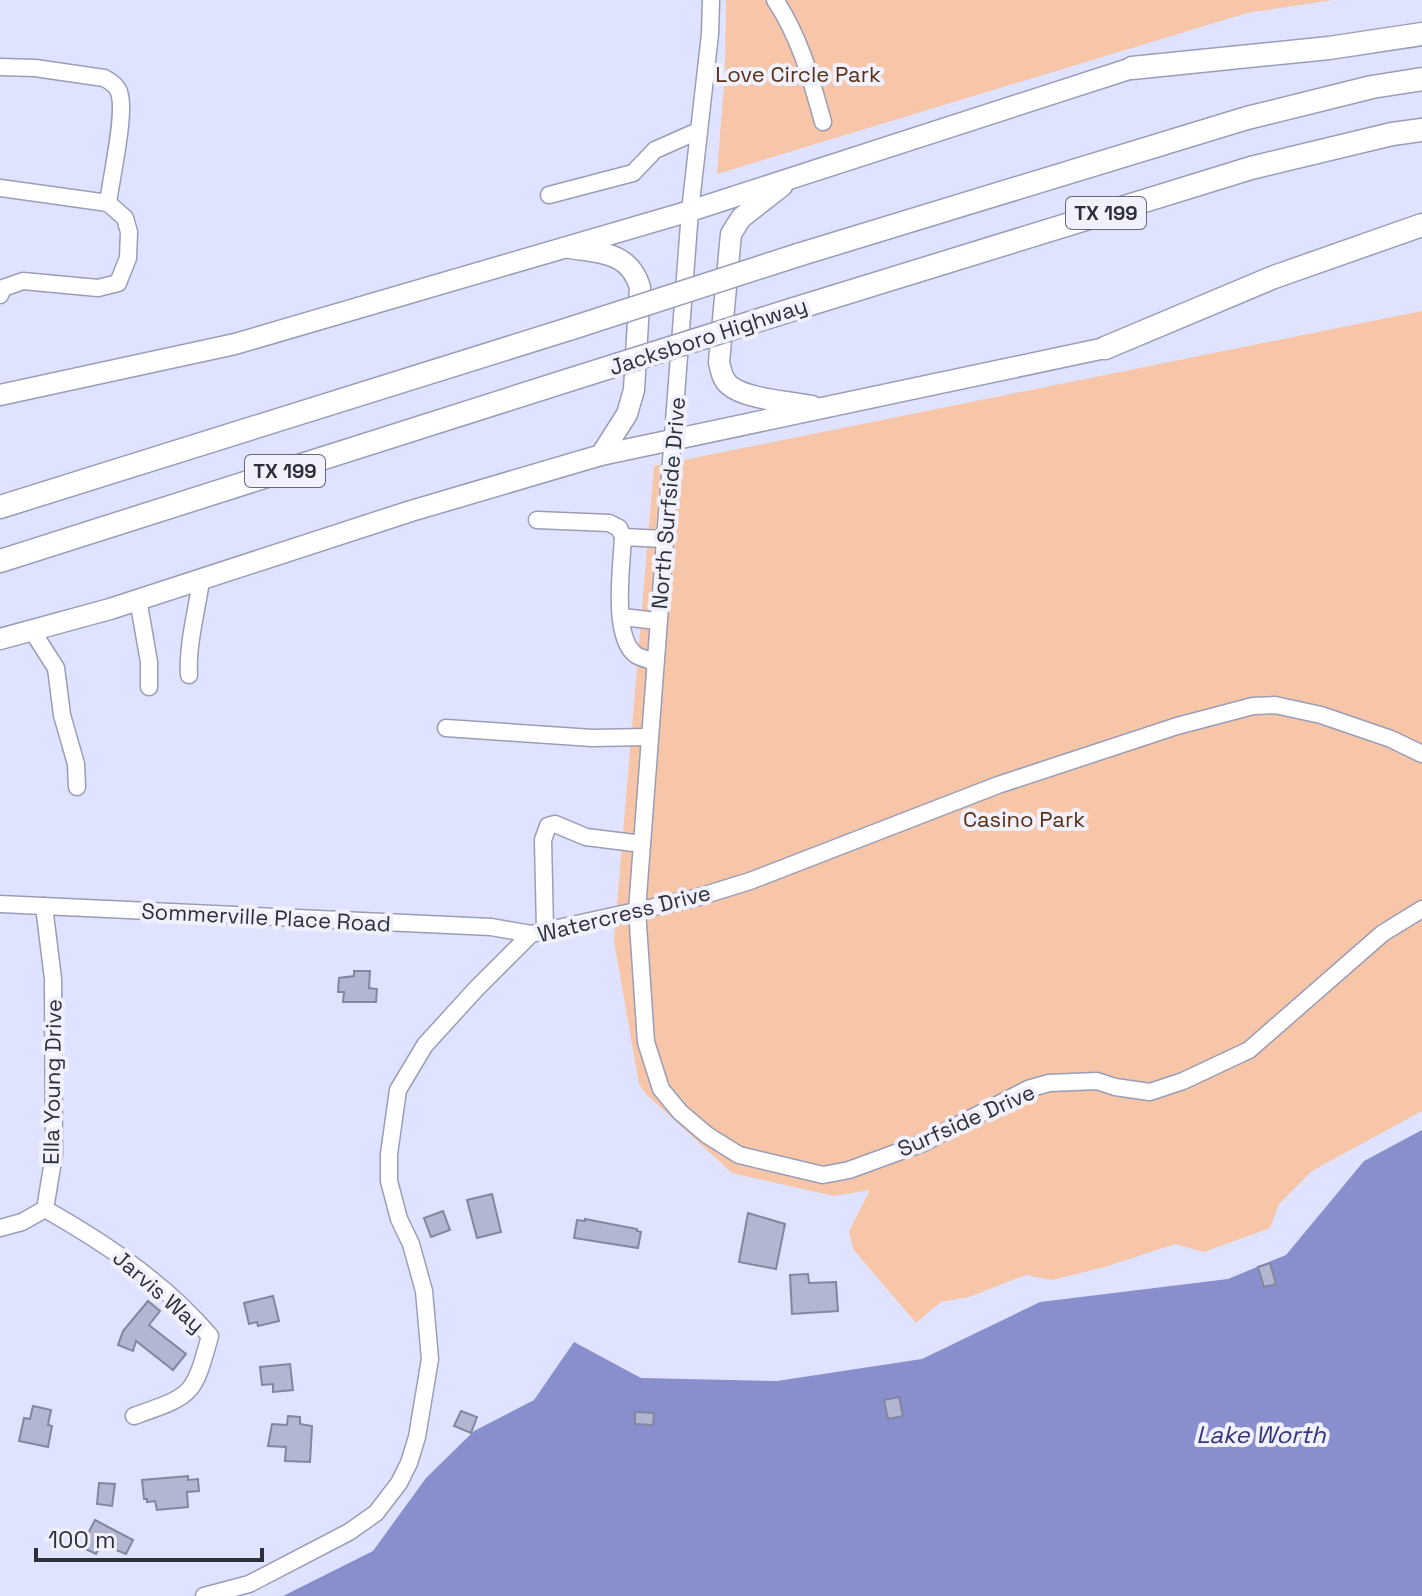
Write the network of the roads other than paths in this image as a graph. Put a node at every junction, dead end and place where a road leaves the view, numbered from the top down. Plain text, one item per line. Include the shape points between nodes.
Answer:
1 (711, 0) edge
2 (775, 0) edge
3 (1422, 34) edge
4 (0, 67) edge
5 (1132, 68) joint
6 (1422, 79) edge
7 (823, 122) dead end
8 (1422, 130) edge
9 (698, 131) junction
10 (792, 178) junction
11 (0, 188) edge
12 (549, 195) dead end
13 (108, 203) junction
14 (690, 211) junction
15 (1422, 225) edge
16 (562, 246) junction
17 (0, 295) edge
18 (1105, 348) joint
19 (1, 389) edge
20 (821, 408) junction
21 (674, 438) junction
22 (601, 455) junction
23 (0, 507) edge
24 (537, 520) dead end
25 (623, 537) junction
26 (664, 539) junction
27 (0, 561) edge
28 (201, 580) junction
29 (138, 599) junction
30 (622, 617) junction
31 (658, 621) junction
32 (31, 629) junction
33 (0, 639) edge
34 (655, 662) junction
35 (189, 675) dead end
36 (149, 687) dead end
37 (446, 728) dead end
38 (649, 737) junction
39 (1422, 754) edge
40 (77, 787) dead end
41 (642, 844) junction
42 (0, 904) edge
43 (44, 906) junction
44 (1422, 909) edge
45 (637, 910) junction
46 (538, 932) junction
47 (45, 1209) junction
48 (0, 1228) edge
49 (134, 1416) dead end
50 (204, 1596) edge

1 - 9 street, North Surfside Drive
2 - 7 street via 810,73
3 - 5 highway
4 - 13 street via 113,82 120,94 120,113
5 - 10 main road
6 - 23 highway, TX 199, bridge via 1247,118
8 - 27 highway, Jacksboro Highway / TX 199, bridge via 1251,168
9 - 12 street via 655,150 633,173
9 - 14 street, North Surfside Drive
10 - 14 main road
10 - 20 main road via 741,218 731,234 719,362 731,388
11 - 13 street
13 - 17 street via 125,218 129,232 128,258 118,283 98,288 23,281 3,288
14 - 16 main road
14 - 21 street, North Surfside Drive
15 - 18 highway via 1274,277
16 - 19 main road via 235,344
16 - 22 main road via 622,259 640,287 634,390 627,414
18 - 20 main road
20 - 21 main road
21 - 22 main road
21 - 26 street, North Surfside Drive
22 - 28 main road
24 - 25 street via 609,523
25 - 26 street
25 - 30 street
26 - 31 street, North Surfside Drive
28 - 29 main road
28 - 35 street
29 - 32 main road
29 - 36 street
30 - 31 street
30 - 34 street via 626,640 636,655
31 - 34 street, North Surfside Drive
32 - 33 main road
32 - 40 street via 56,668
34 - 38 street, North Surfside Drive
37 - 38 street
38 - 41 street, North Surfside Drive
39 - 45 street, Watercress Drive via 1321,715 1253,706 998,785 750,881
41 - 45 street, North Surfside Drive
41 - 46 street via 603,841 548,826
42 - 43 street, Sommerville Place Road
43 - 46 street, Sommerville Place Road
43 - 47 street, Ella Young Drive via 53,979 54,1155
44 - 45 street, Surfside Drive via 1383,933 1249,1050 1183,1081 1150,1092 1097,1081 1049,1083 923,1143 823,1175 739,1155 707,1135 661,1089 646,1042
45 - 46 street, Watercress Drive
46 - 50 street, Watercress Drive via 425,1045 398,1090 389,1181 424,1291 430,1359 417,1437 399,1483 376,1513 349,1532 249,1584
47 - 48 street
47 - 49 street, Jarvis Way via 125,1259 210,1336 198,1380 180,1400

